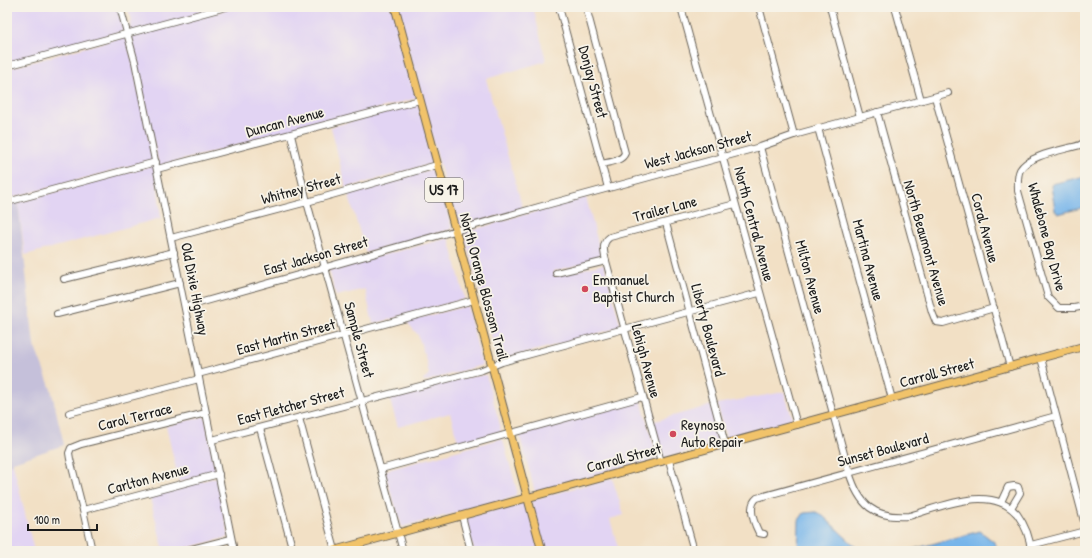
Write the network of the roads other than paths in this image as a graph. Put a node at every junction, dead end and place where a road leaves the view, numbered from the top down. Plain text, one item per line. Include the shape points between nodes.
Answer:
1 (120, 7) edge
2 (226, 7) edge
3 (395, 7) edge
4 (559, 7) edge
5 (586, 7) edge
6 (681, 7) edge
7 (758, 7) edge
8 (830, 7) edge
9 (895, 7) edge
10 (127, 33) junction
11 (7, 66) edge
12 (948, 93) dead end
13 (935, 97) junction
14 (420, 100) junction
15 (921, 100) junction
16 (877, 112) junction
17 (860, 117) junction
18 (818, 128) junction
19 (291, 135) junction
20 (794, 135) junction
21 (1085, 142) edge
22 (760, 147) junction
23 (722, 157) junction
24 (156, 162) junction
25 (602, 164) junction
26 (437, 165) junction
27 (157, 169) junction
28 (608, 188) junction
29 (7, 202) edge
30 (307, 202) junction
31 (735, 204) junction
32 (666, 223) junction
33 (455, 231) junction
34 (172, 238) junction
35 (604, 243) joint
36 (174, 252) junction
37 (606, 260) junction
38 (326, 267) junction
39 (556, 273) dead end
40 (64, 279) dead end
41 (180, 283) junction
42 (759, 293) junction
43 (474, 300) junction
44 (1085, 306) edge
45 (185, 307) junction
46 (994, 308) junction
47 (689, 311) junction
48 (57, 314) dead end
49 (624, 329) junction
50 (344, 335) junction
51 (1085, 346) edge
52 (1041, 358) junction
53 (492, 366) junction
54 (1010, 367) junction
55 (198, 376) junction
56 (642, 397) junction
57 (892, 399) junction
58 (362, 401) junction
59 (206, 412) junction
60 (69, 413) dead end
61 (834, 415) junction
62 (1056, 416) junction
63 (299, 418) junction
64 (797, 425) junction
65 (260, 428) junction
66 (510, 433) junction
67 (212, 440) junction
68 (725, 444) junction
69 (669, 460) junction
70 (661, 462) junction
71 (381, 469) junction
72 (849, 472) junction
73 (219, 474) junction
74 (528, 498) junction
75 (1001, 502) junction
76 (1011, 508) junction
77 (83, 510) junction
78 (462, 516) junction
79 (1085, 525) edge
80 (1085, 531) edge
81 (398, 533) junction
82 (764, 534) dead end
83 (232, 539) junction
84 (1031, 548) edge
85 (92, 551) edge
86 (184, 551) edge
87 (234, 551) edge
88 (293, 551) edge
89 (334, 551) edge
90 (403, 551) edge
91 (471, 551) edge
92 (542, 551) edge
93 (694, 551) edge

1 - 10 street, Old Dixie Highway
2 - 10 street
3 - 14 main road, North Orange Blossom Trail / US 17
4 - 25 street, Donjay Street
5 - 25 street via 625,152 620,159
6 - 23 street, North Central Avenue
7 - 20 street
8 - 17 street
9 - 15 street
10 - 11 street
10 - 24 street, Old Dixie Highway
12 - 13 street, West Jackson Street
13 - 15 street, West Jackson Street
13 - 46 street, Coral Avenue
14 - 19 street, Duncan Avenue
14 - 26 main road, North Orange Blossom Trail / US 17
15 - 16 street, West Jackson Street
16 - 17 street, West Jackson Street
16 - 46 street, North Beaumont Avenue via 936,322 943,323
17 - 18 street, West Jackson Street
18 - 20 street, West Jackson Street
18 - 57 street, Martina Avenue
19 - 27 street, Duncan Avenue
19 - 30 street, Sample Street
20 - 22 street, West Jackson Street
21 - 44 street, Whalebone Bay Drive via 1031,160 1020,169 1018,177 1018,191 1048,297 1059,308
22 - 23 street, West Jackson Street
22 - 61 street, Milton Avenue
23 - 28 street, West Jackson Street
23 - 31 street, North Central Avenue
24 - 27 street, Old Dixie Highway
24 - 29 street
25 - 28 street, Donjay Street
26 - 30 street, Whitney Street
26 - 33 main road, North Orange Blossom Trail / US 17
27 - 34 street, Old Dixie Highway
28 - 33 street, West Jackson Street
30 - 34 street, Whitney Street
30 - 38 street, Sample Street
31 - 32 street, Trailer Lane
31 - 42 street, North Central Avenue
32 - 35 street, Trailer Lane via 610,237
32 - 47 street, Liberty Boulevard
33 - 38 street, East Jackson Street
33 - 43 main road, North Orange Blossom Trail / US 17
34 - 36 street, Old Dixie Highway
35 - 37 street, Lehigh Avenue
36 - 40 street
36 - 41 street, Old Dixie Highway
37 - 39 street
37 - 49 street, Lehigh Avenue
38 - 45 street, East Jackson Street
38 - 50 street, Sample Street
41 - 45 street, Old Dixie Highway
41 - 48 street
42 - 47 street, East Fletcher Street
42 - 64 street, North Central Avenue
43 - 50 street, East Martin Street
43 - 53 main road, North Orange Blossom Trail / US 17
45 - 55 street, Old Dixie Highway
46 - 54 street, Coral Avenue
47 - 49 street, East Fletcher Street
47 - 68 street, Liberty Boulevard
49 - 53 street, East Fletcher Street
49 - 56 street, Lehigh Avenue
50 - 55 street, East Martin Street
50 - 58 street, Sample Street
51 - 52 main road, Carroll Street
52 - 54 main road, Carroll Street
52 - 62 street
53 - 58 street, East Fletcher Street
53 - 66 main road, North Orange Blossom Trail / US 17
54 - 57 main road, Carroll Street
55 - 59 street, Old Dixie Highway
55 - 60 street, East Martin Street
56 - 66 street
56 - 70 street, Lehigh Avenue
57 - 61 main road, Carroll Street
58 - 63 street, East Fletcher Street
58 - 71 street, Sample Street
59 - 67 street, Old Dixie Highway
59 - 77 street, Carol Terrace via 71,448 70,459
61 - 64 main road, Carroll Street
61 - 72 street, Milton Avenue
62 - 72 street, Sunset Boulevard
62 - 79 street
63 - 65 street, East Fletcher Street
63 - 89 street
64 - 68 main road, Carroll Street
65 - 67 street, East Fletcher Street
65 - 88 street
66 - 71 street
66 - 74 main road, North Orange Blossom Trail / US 17
67 - 73 street, Old Dixie Highway
68 - 69 main road, Carroll Street
69 - 70 main road, Carroll Street
69 - 93 street
70 - 74 main road, Carroll Street
71 - 81 street, Sample Street
72 - 75 street, Milton Avenue via 860,499 875,510 890,516 909,516 974,498
72 - 82 street, Sunset Boulevard via 754,500 752,510 759,533
73 - 77 street, Carlton Avenue
73 - 83 street, Old Dixie Highway
74 - 78 main road, Carroll Street
74 - 92 main road, North Orange Blossom Trail / US 17
75 - 76 street, Milton Avenue
75 - 76 street via 1008,488 1018,487 1020,493
76 - 84 street via 1026,528
77 - 85 street
78 - 81 main road, Carroll Street
78 - 91 street
80 - 84 street
81 - 89 main road, Carroll Street
81 - 90 street, Sample Street
83 - 86 street
83 - 87 street, Old Dixie Highway

